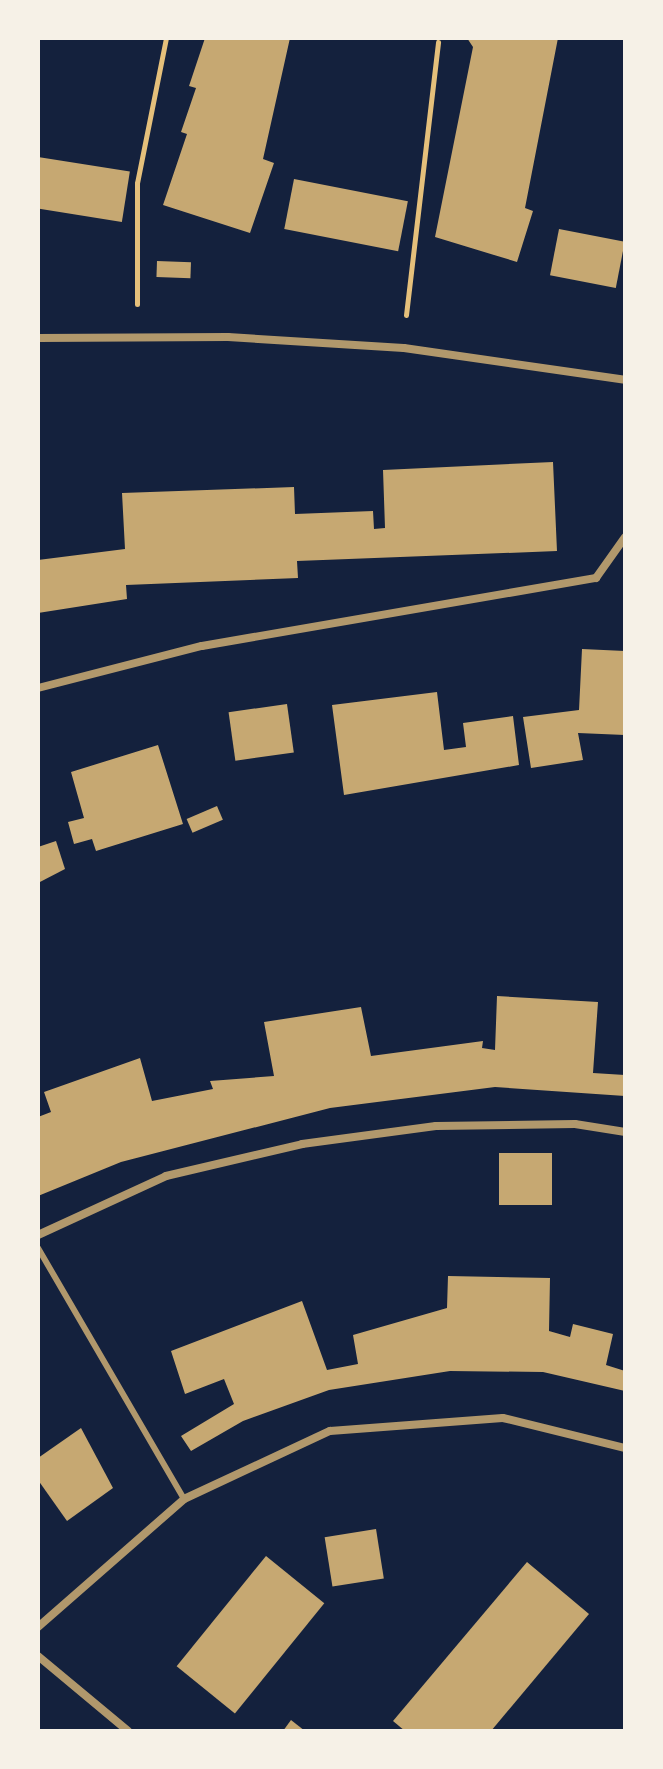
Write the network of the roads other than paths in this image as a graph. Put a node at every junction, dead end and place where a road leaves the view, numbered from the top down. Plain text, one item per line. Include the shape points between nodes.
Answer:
1 (38, 338) edge
2 (625, 380) edge
3 (625, 537) edge
4 (38, 688) edge
5 (625, 1132) edge
6 (38, 1235) edge
7 (38, 1248) edge
8 (625, 1448) edge
9 (184, 1499) junction
10 (38, 1627) edge
11 (38, 1656) edge
12 (128, 1731) edge

1 - 2 street via 404,348
3 - 4 street via 596,578 202,646
5 - 6 street via 575,1124 436,1126 302,1144 166,1176
7 - 9 lane
8 - 9 street via 503,1418 330,1431
9 - 10 street
11 - 12 street

